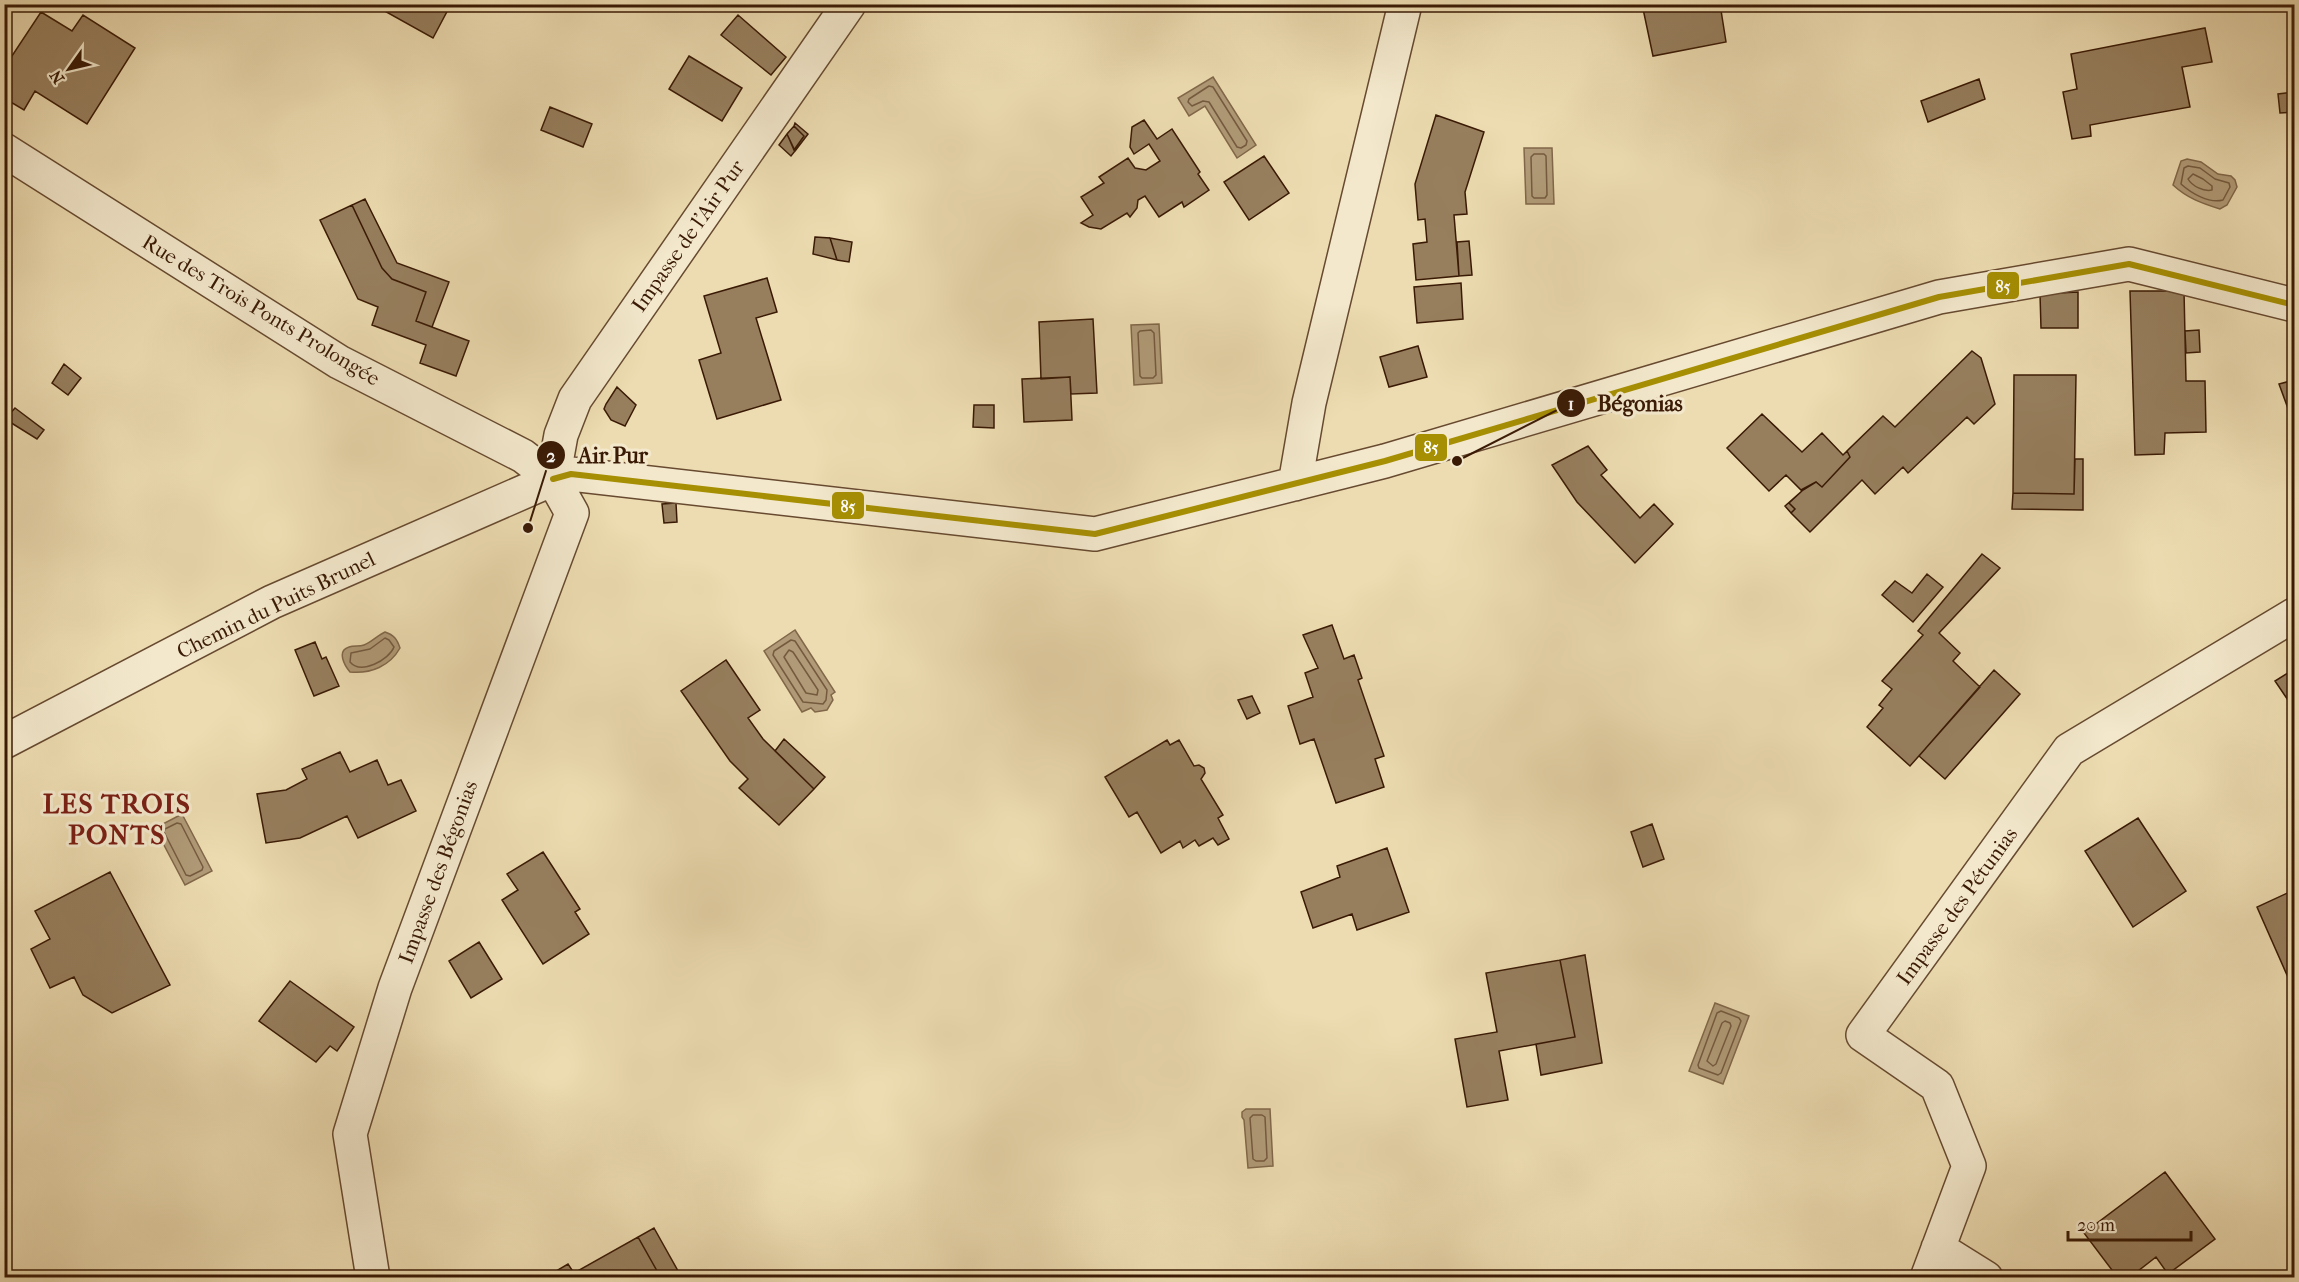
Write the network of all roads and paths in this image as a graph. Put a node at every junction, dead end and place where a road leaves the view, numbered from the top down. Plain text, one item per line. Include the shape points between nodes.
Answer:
1 (849, 4) edge
2 (1405, 4) edge
3 (4, 150) edge
4 (2295, 305) edge
5 (553, 479) junction
6 (1295, 484) junction
7 (2295, 615) edge
8 (4, 742) edge
9 (1933, 1263) edge
10 (373, 1278) edge
11 (1986, 1278) edge

1 - 5 street, Impasse de l'Air Pur via 575,399 561,435
2 - 6 street via 1310,402
3 - 5 street, Rue des Trois Ponts Prolongée via 339,362 523,456
4 - 6 street, Chemin du Puits Brunel via 2129,264 1939,297 1437,446
5 - 6 street, Chemin du Puits Brunel via 571,474 1095,534
5 - 8 street, Chemin du Puits Brunel via 272,602
5 - 10 street, Impasse des Bégonias via 572,513 395,988 350,1134
7 - 9 street, Impasse des Pétunias via 2069,750 1863,1035 1937,1086 1970,1166
9 - 11 street

